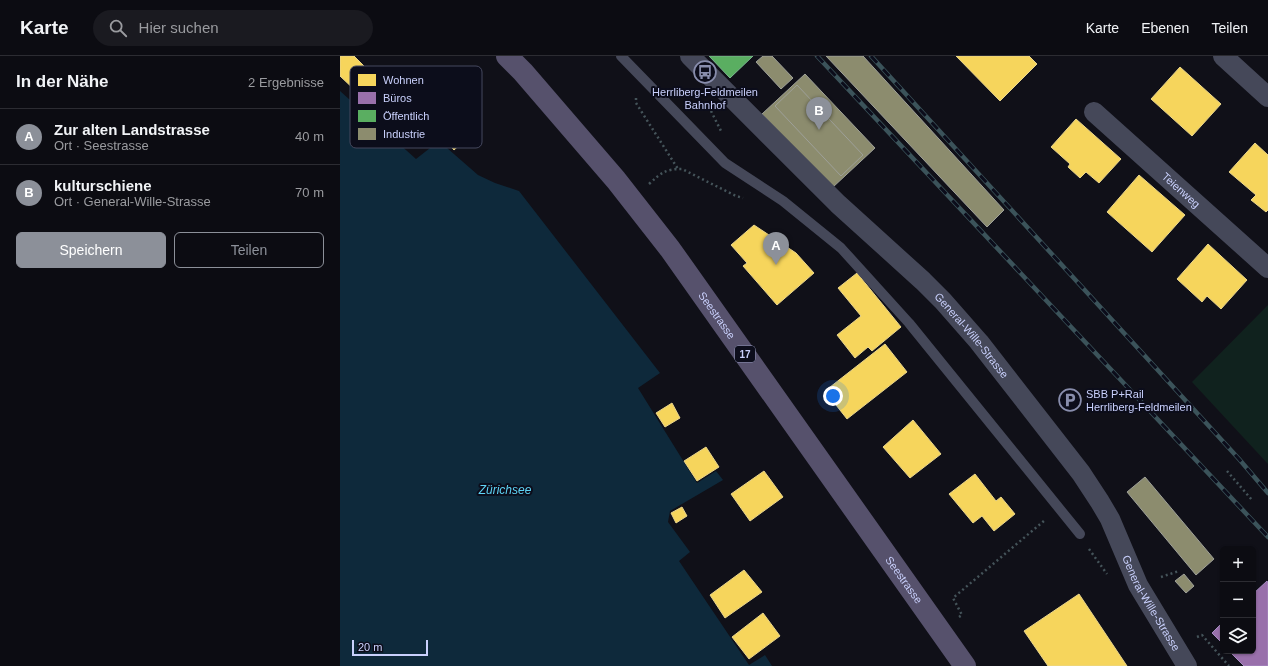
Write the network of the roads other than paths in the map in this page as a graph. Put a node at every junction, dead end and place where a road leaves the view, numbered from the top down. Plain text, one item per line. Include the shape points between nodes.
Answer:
1 (507, 56) edge
2 (621, 56) edge
3 (690, 56) edge
4 (1223, 56) edge
5 (1268, 97) edge
6 (1094, 112) dead end
7 (1268, 268) edge
8 (1080, 534) dead end
9 (965, 666) edge
10 (1187, 666) edge

1 - 9 main road, Seestrasse / 17 via 616,180 670,249
2 - 8 lane via 725,163 783,201 841,248 909,323
3 - 10 street, General-Wille-Strasse via 838,204 923,281 979,342 1081,473 1100,502 1110,519 1138,585
4 - 5 street
6 - 7 street, Teienweg

